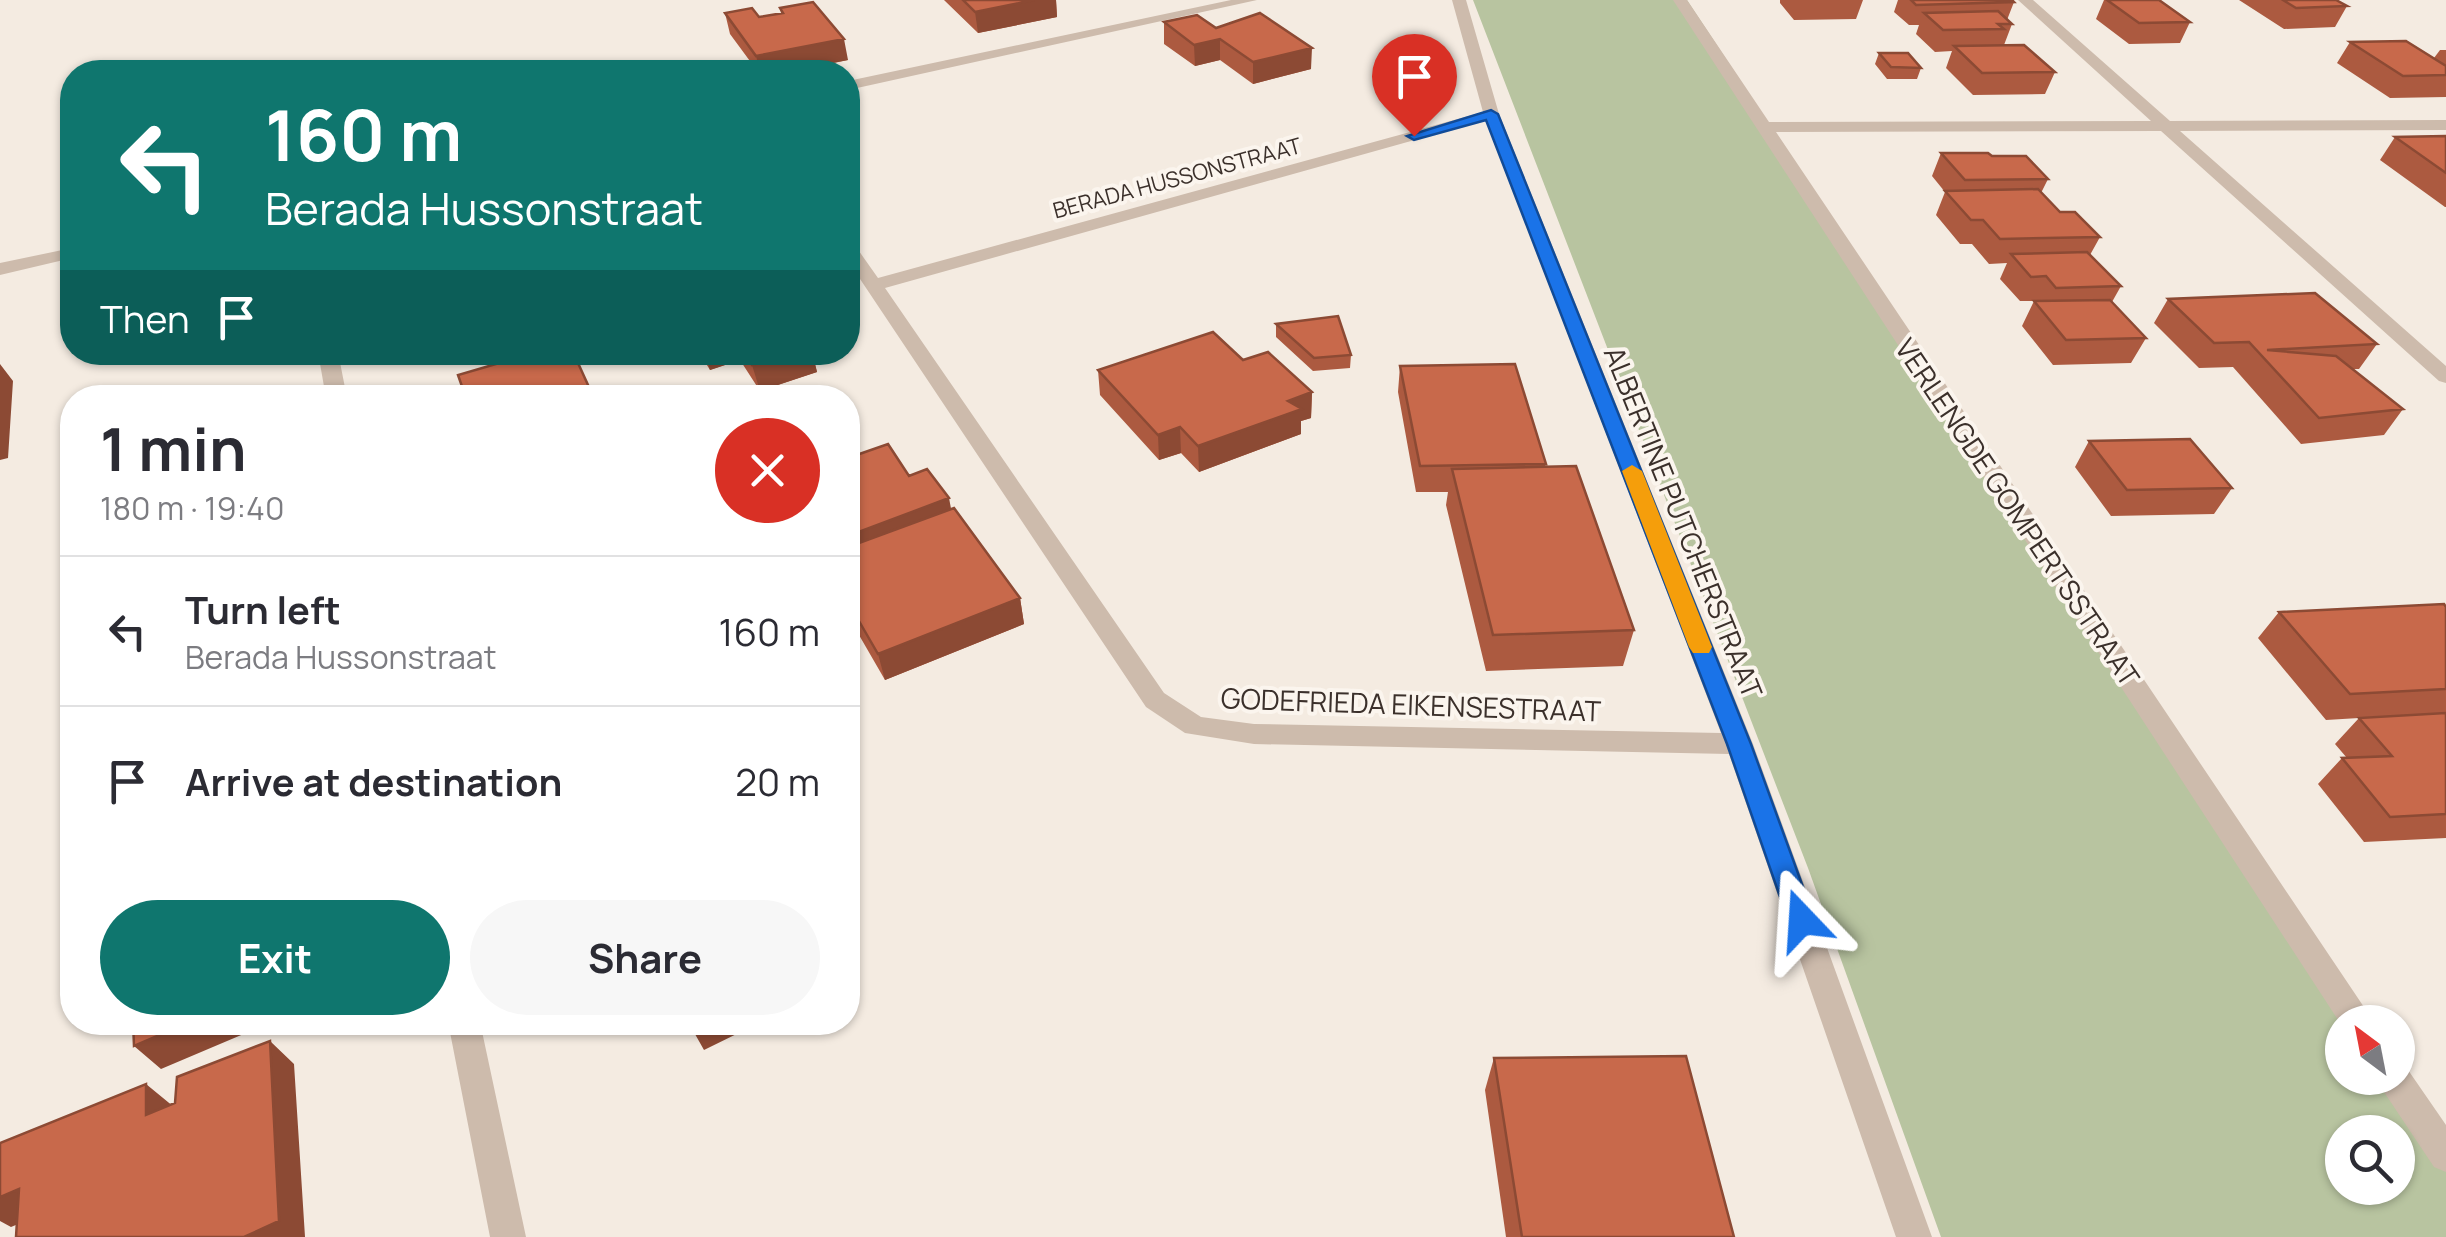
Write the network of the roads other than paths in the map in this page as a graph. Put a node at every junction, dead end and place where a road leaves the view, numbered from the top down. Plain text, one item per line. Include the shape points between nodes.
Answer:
1 (1250, 0) edge
2 (1459, 0) edge
3 (1680, 0) edge
4 (2024, 0) edge
5 (860, 83) edge
6 (1491, 114) junction
7 (2162, 125) junction
8 (2446, 125) edge
9 (1762, 126) junction
10 (60, 256) edge
11 (860, 264) edge
12 (0, 269) edge
13 (875, 284) junction
14 (2446, 376) edge
15 (1739, 744) junction
16 (2347, 1005) edge
17 (467, 1035) edge
18 (2405, 1095) edge
19 (2446, 1155) edge
20 (508, 1237) edge
21 (1914, 1237) edge

1 - 5 street
2 - 6 street, ALBERTINE PUTCHERSTRAAT
3 - 9 street, VERLENGDE GOMPERTSSTRAAT
4 - 7 street
6 - 13 street, BERADA HUSSONSTRAAT
6 - 15 street, ALBERTINE PUTCHERSTRAAT
7 - 8 street
7 - 9 street
7 - 14 street
9 - 16 street, VERLENGDE GOMPERTSSTRAAT
10 - 12 street
11 - 13 street, GODEFRIEDA EIKENSESTRAAT
13 - 15 street, GODEFRIEDA EIKENSESTRAAT via 1155,700 1196,726 1254,734
15 - 21 street, ALBERTINE PUTCHERSTRAAT
17 - 20 street
18 - 19 street

